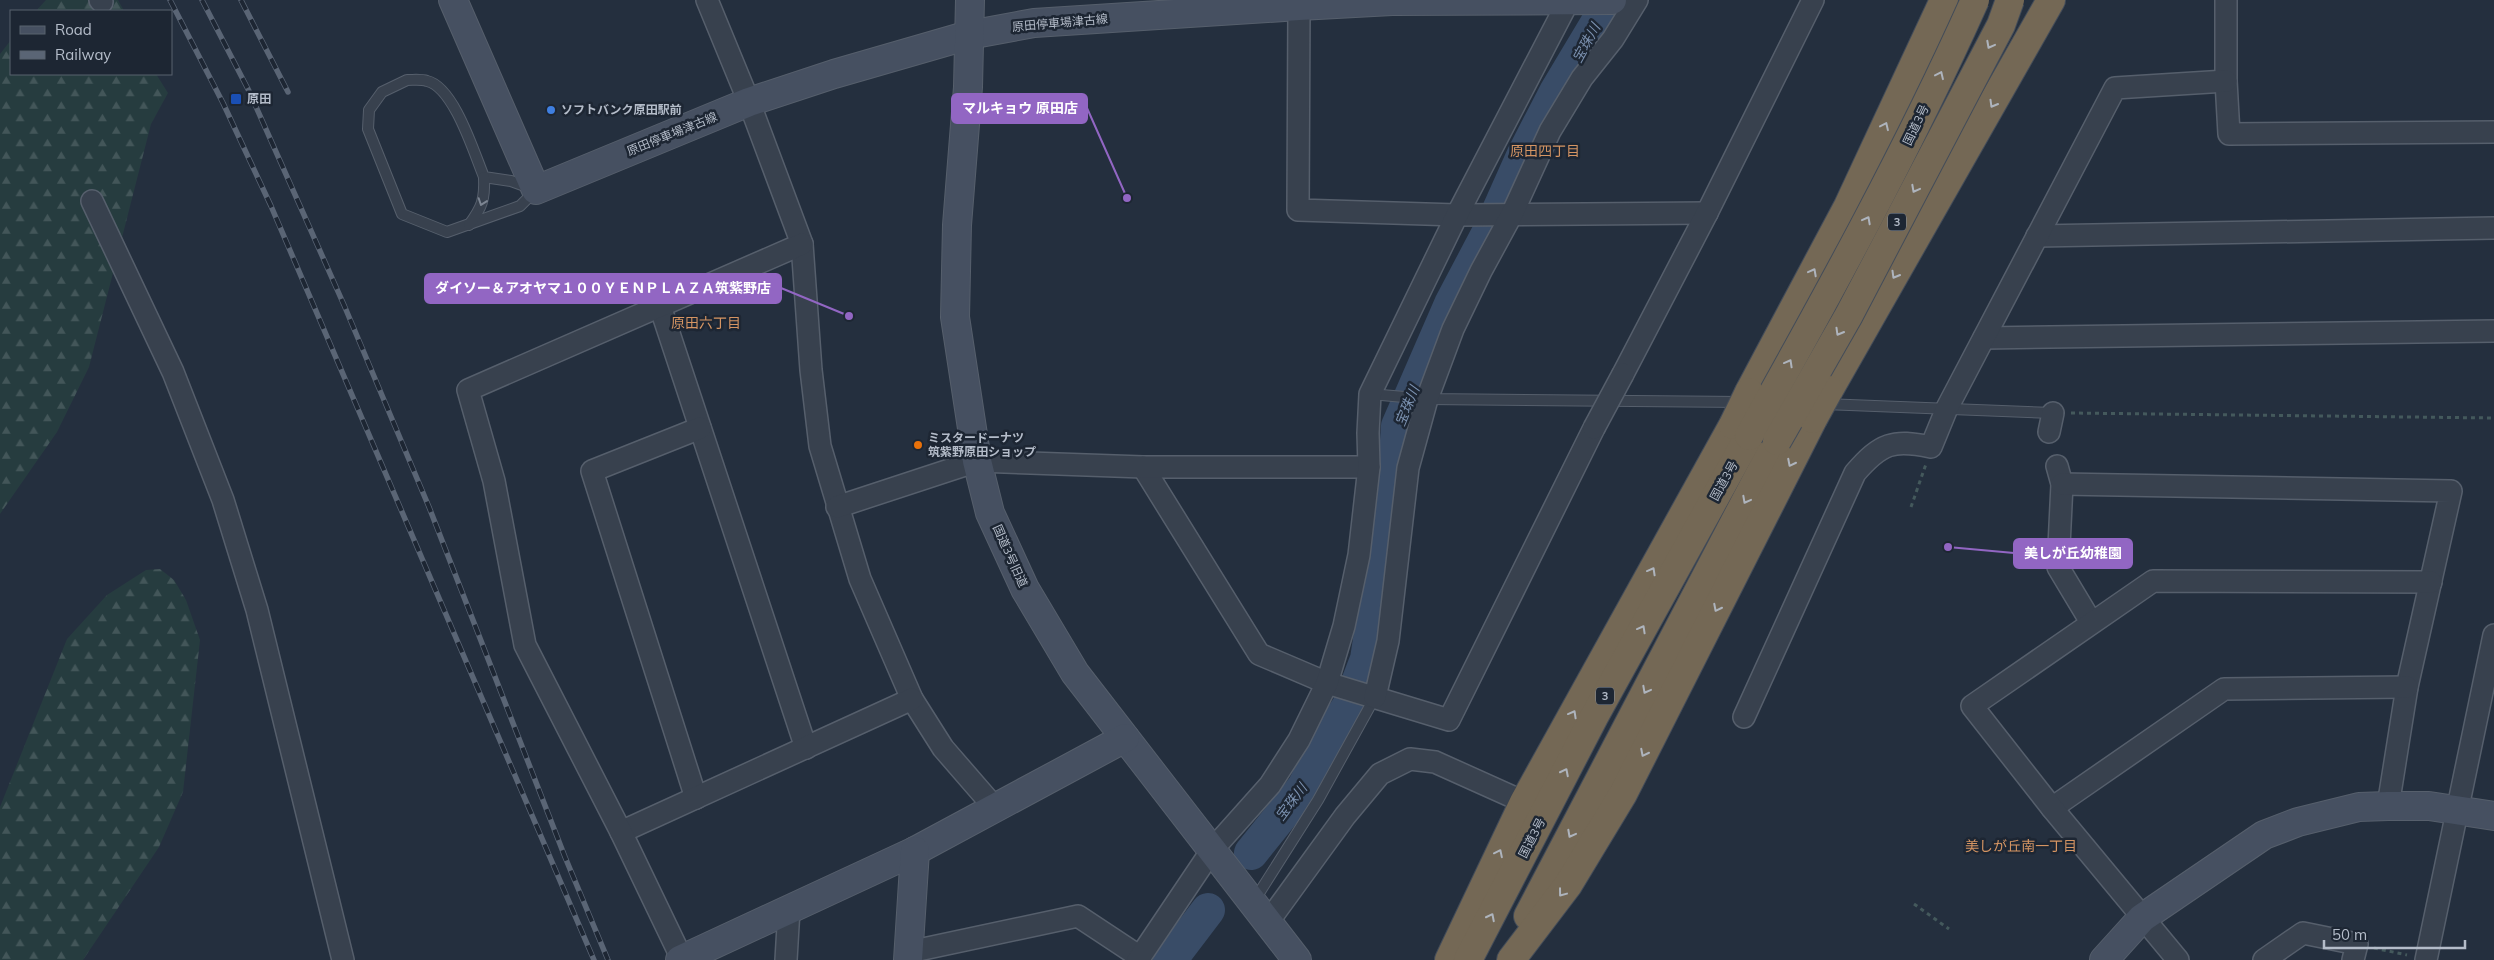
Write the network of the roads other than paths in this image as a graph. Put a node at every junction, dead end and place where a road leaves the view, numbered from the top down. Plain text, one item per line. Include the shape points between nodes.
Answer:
1 (454, 0) edge
2 (707, 0) edge
3 (970, 0) edge
4 (1569, 0) edge
5 (1612, 0) edge
6 (1637, 0) edge
7 (1813, 0) edge
8 (1944, 0) edge
9 (1975, 0) edge
10 (2010, 0) edge
11 (2050, 0) edge
12 (2226, 0) edge
13 (1382, 1) edge
14 (1299, 6) junction
15 (969, 35) junction
16 (2226, 81) junction
17 (750, 102) junction
18 (2494, 132) edge
19 (484, 177) junction
20 (536, 190) junction
21 (92, 201) dead end
22 (1707, 213) junction
23 (1512, 214) junction
24 (1457, 215) junction
25 (469, 225) junction
26 (2494, 228) edge
27 (2037, 236) junction
28 (802, 244) junction
29 (660, 306) junction
30 (2494, 331) edge
31 (1984, 338) junction
32 (1370, 394) junction
33 (1426, 398) junction
34 (1947, 408) junction
35 (2051, 422) road end
36 (700, 428) junction
37 (1740, 430) junction
38 (977, 461) junction
39 (1143, 467) junction
40 (1369, 467) junction
41 (838, 507) junction
42 (2431, 582) junction
43 (2091, 622) junction
44 (2494, 636) edge
45 (1327, 683) junction
46 (2407, 687) junction
47 (1375, 697) junction
48 (912, 699) junction
49 (1744, 717) dead end
50 (1125, 738) junction
51 (806, 748) junction
52 (696, 798) junction
53 (1524, 802) junction
54 (2388, 806) junction
55 (995, 808) junction
56 (2052, 808) junction
57 (2457, 810) junction
58 (2494, 816) edge
59 (621, 832) junction
60 (1212, 850) junction
61 (915, 851) junction
62 (789, 909) junction
63 (1261, 911) junction
64 (2142, 918) junction
65 (2355, 952) edge
66 (908, 956) edge
67 (1139, 959) edge
68 (2426, 959) edge
69 (343, 960) edge
70 (681, 960) edge
71 (786, 960) edge
72 (1298, 960) edge
73 (1449, 960) edge
74 (1468, 960) edge
75 (1505, 960) edge
76 (1511, 960) edge
77 (2104, 960) edge
78 (2178, 960) edge
79 (2264, 960) edge

1 - 20 street
2 - 17 street
3 - 15 street, 国道3号旧道
4 - 5 street, 原田停車場津古線
4 - 13 street, 原田停車場津古線
4 - 24 street
6 - 23 street via 1613,39 1582,78 1550,131
7 - 22 street
37 -> 8 highway, bridge via 1749,392 1848,206
37 -> 9 highway, 国道3号 / 3, bridge via 1824,300 1910,137
10 -> 75 highway, 3, bridge via 2001,25 1858,297 1777,441
11 -> 76 highway, bridge via 1813,419 1623,794 1568,885
12 - 16 street
13 - 14 street, 原田停車場津古線
14 - 15 street, 原田停車場津古線 via 1034,23
14 - 24 street via 1298,210
15 - 17 street, 原田停車場津古線
15 - 38 street, 国道3号旧道 via 957,225 955,317
16 - 18 street via 2229,134
16 - 27 street via 2115,88
17 - 20 street, 原田停車場津古線
17 - 28 street
19 - 20 lane via 511,181
19 -> 25 lane via 482,206
19 - 25 lane via 455,110 445,93 428,81 408,80 382,92 369,110 368,129 402,214 447,232
20 - 25 lane via 520,206
21 - 69 street via 173,372 223,500 257,610
22 - 23 street
22 - 47 street, bridge via 1594,428 1449,720
23 - 24 street
23 - 33 street via 1453,329
24 - 32 street
26 - 27 street
27 - 31 street
28 - 29 street
28 - 41 street via 820,446
29 - 36 street
29 - 59 street via 468,390 494,481 525,645
30 - 31 street
31 - 34 street
32 - 33 lane
32 - 40 street
33 - 34 lane
33 - 47 street via 1408,468 1388,641
34 - 35 lane
34 - 49 street via 1932,447 1907,442 1887,446 1871,455 1855,473
36 - 51 street
36 - 52 street via 592,470
53 -> 37 highway
74 -> 37 highway, 国道3号 / 3
38 - 39 street
38 - 41 street
38 - 50 street, 国道3号旧道 via 990,513 1025,590 1075,673
39 - 40 street
39 - 45 street via 1259,654
40 - 45 street via 1359,555 1344,626
41 - 48 street via 860,578
42 - 43 street via 2153,582
42 - 43 street via 2451,491 2059,475 2058,568
42 - 46 street
43 - 56 street via 1972,706
44 - 57 street
45 - 47 street
45 - 60 street via 1299,740 1270,784
46 - 54 street
46 - 56 street via 2224,688
47 - 63 lane
48 - 51 street
48 - 55 street via 943,748
50 - 55 street
50 - 60 street, 国道3号旧道
51 - 52 street
52 - 59 street
53 - 63 street via 1435,762 1410,759 1380,774
73 -> 53 highway
54 - 57 street
54 - 64 street via 2358,807 2322,815 2264,835
55 - 61 street
56 - 64 street
57 - 58 street
57 - 68 street
59 - 70 street
60 - 63 street, 国道3号旧道
60 - 67 street
61 - 62 street
61 - 66 street
62 - 70 street
62 - 71 street
63 - 72 street, 国道3号旧道
64 - 77 street
64 - 78 street
65 - 79 street via 2304,933
66 - 67 street via 1078,916

